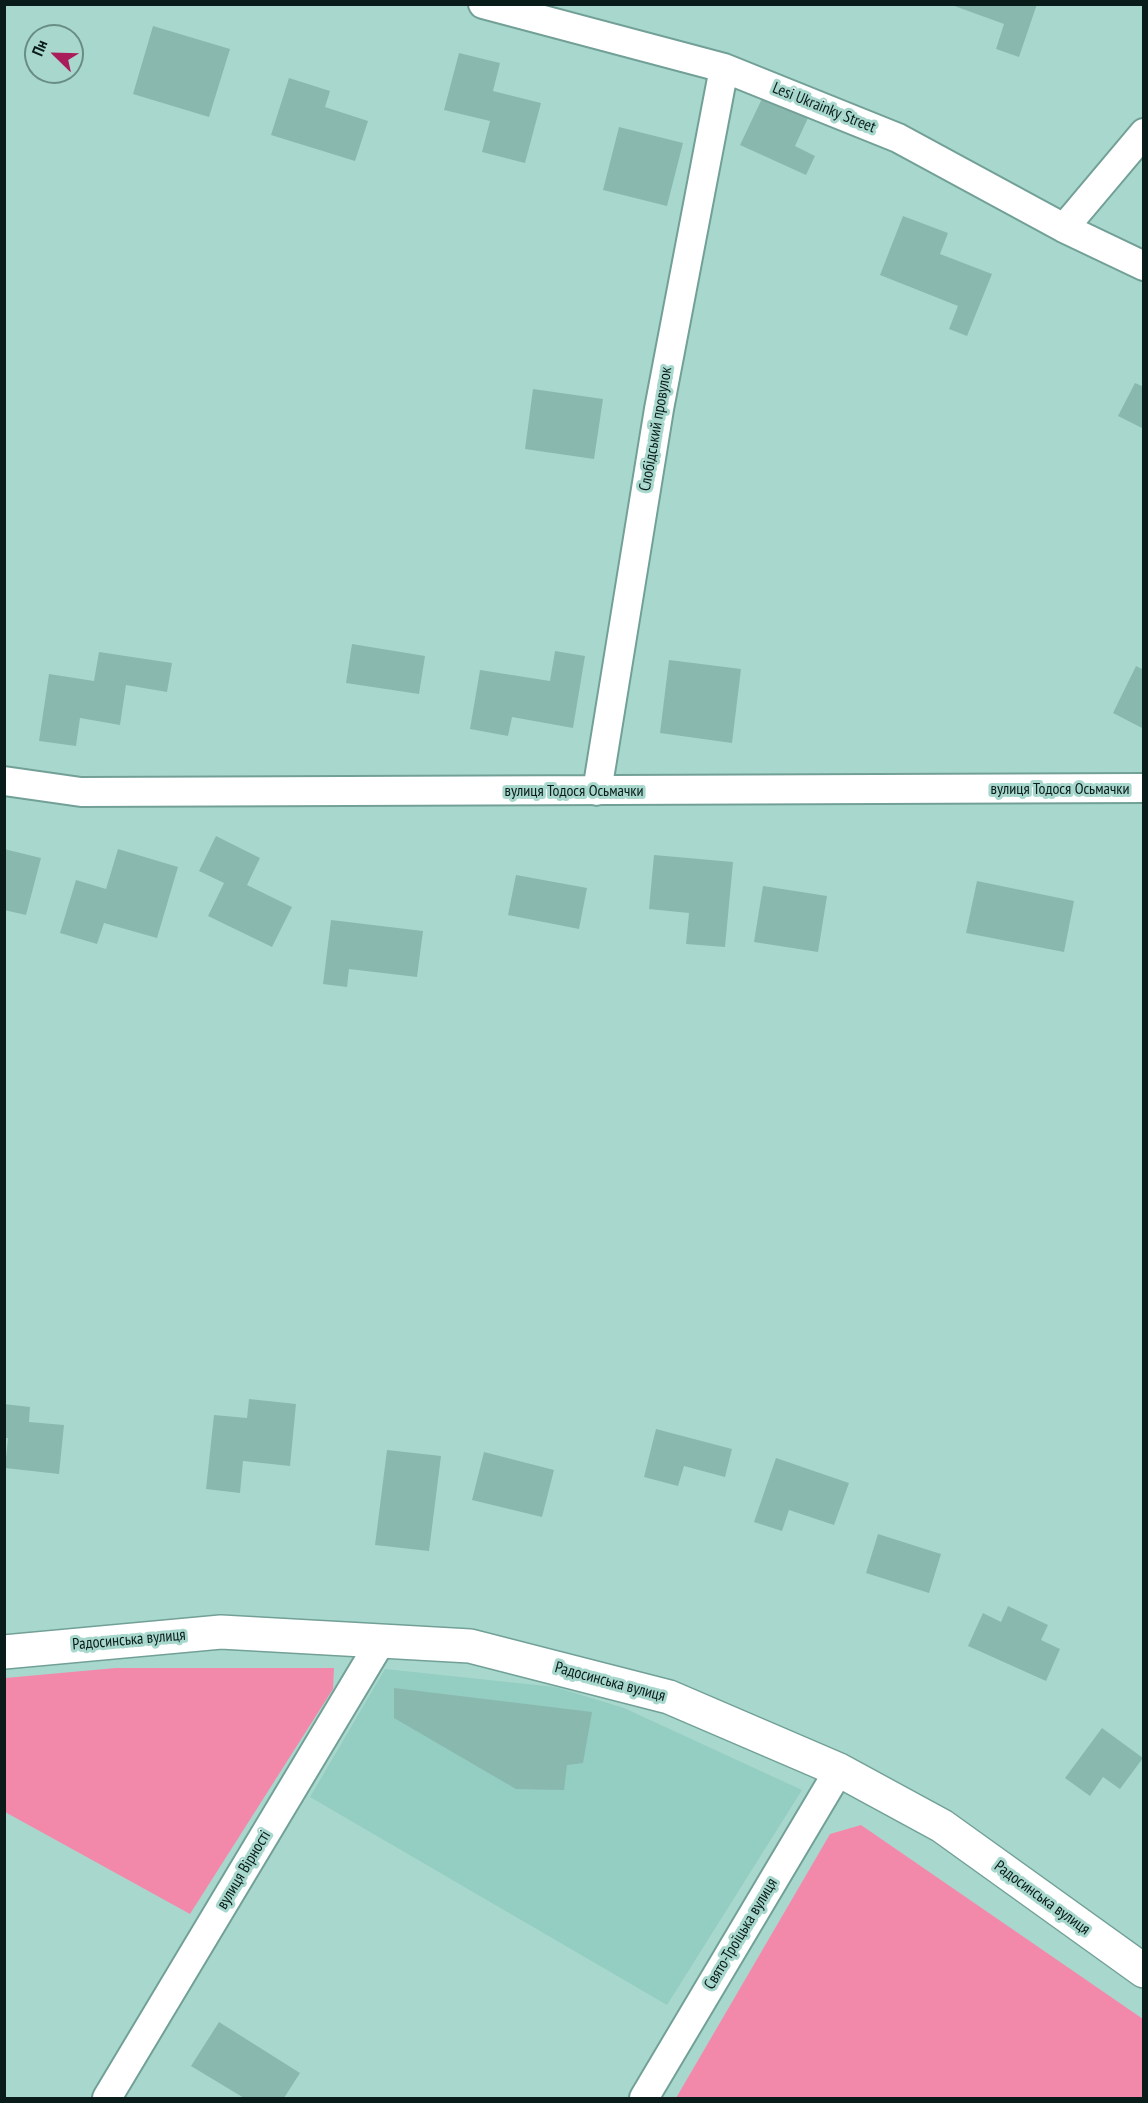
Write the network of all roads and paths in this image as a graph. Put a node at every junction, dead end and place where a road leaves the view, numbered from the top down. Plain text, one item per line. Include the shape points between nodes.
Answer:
1 (483, 4) edge
2 (724, 68) junction
3 (1143, 134) edge
4 (1064, 228) junction
5 (1143, 266) edge
6 (4, 781) edge
7 (1143, 788) edge
8 (597, 790) junction
9 (381, 1641) junction
10 (4, 1652) edge
11 (839, 1770) junction
12 (1143, 1971) edge
13 (107, 2098) edge
14 (644, 2098) edge

1 - 2 street, Lesi Ukrainky Street
2 - 4 street, Lesi Ukrainky Street via 898,138
2 - 8 street, Слобідський провулок via 659,409
3 - 4 street
4 - 5 street, Lesi Ukrainky Street
6 - 8 street, вулиця Тодося Осьмачки via 81,792
7 - 8 street, вулиця Тодося Осьмачки
9 - 10 street, Радосинська вулиця via 221,1632
9 - 11 street, Радосинська вулиця via 470,1646 669,1697
9 - 13 street, вулиця Вірності
11 - 12 street, Радосинська вулиця via 942,1826
11 - 14 street, Свято-Троїцька вулиця

